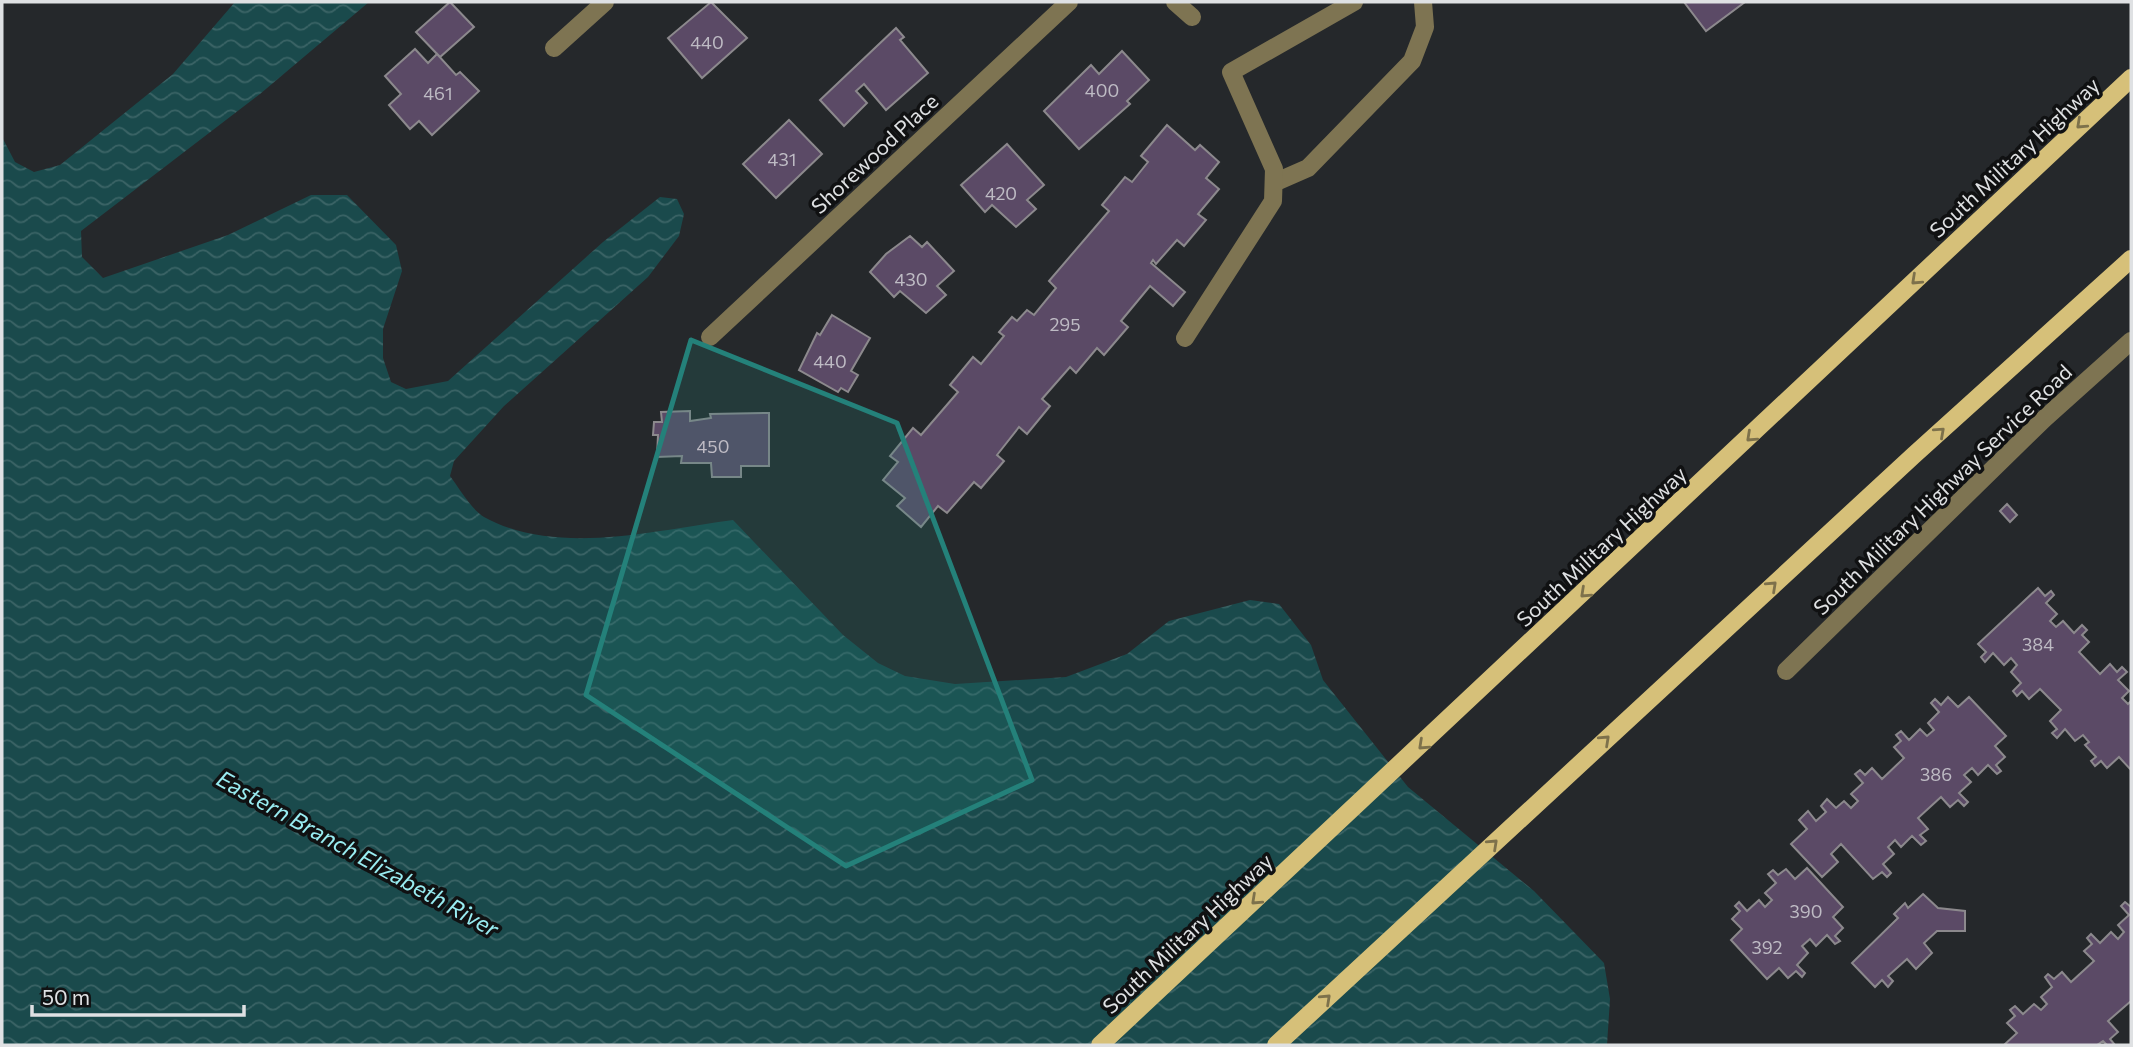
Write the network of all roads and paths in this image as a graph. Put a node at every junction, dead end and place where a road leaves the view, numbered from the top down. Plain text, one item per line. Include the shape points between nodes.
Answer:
1 (605, 2) edge
2 (1069, 2) edge
3 (1175, 2) edge
4 (1354, 2) edge
5 (1423, 2) edge
6 (1192, 17) dead end
7 (554, 48) dead end
8 (2131, 71) edge
9 (2131, 78) edge
10 (2109, 99) junction
11 (1276, 182) junction
12 (2131, 259) edge
13 (2131, 268) edge
14 (2095, 294) junction
15 (710, 337) dead end
16 (1185, 338) dead end
17 (2131, 341) edge
18 (1786, 671) dead end
19 (1100, 1045) edge
20 (1276, 1045) edge

1 - 7 street
2 - 15 street, Shorewood Place
3 - 6 street
4 - 11 street via 1231,72
5 - 11 street via 1425,27 1412,61 1308,168
8 - 10 main road
9 - 10 main road, South Military Highway
10 -> 19 main road, South Military Highway
11 - 16 street via 1264,219
12 - 14 main road
13 - 14 main road
20 -> 14 main road via 1914,455
17 - 18 street, South Military Highway Service Road via 2044,419

